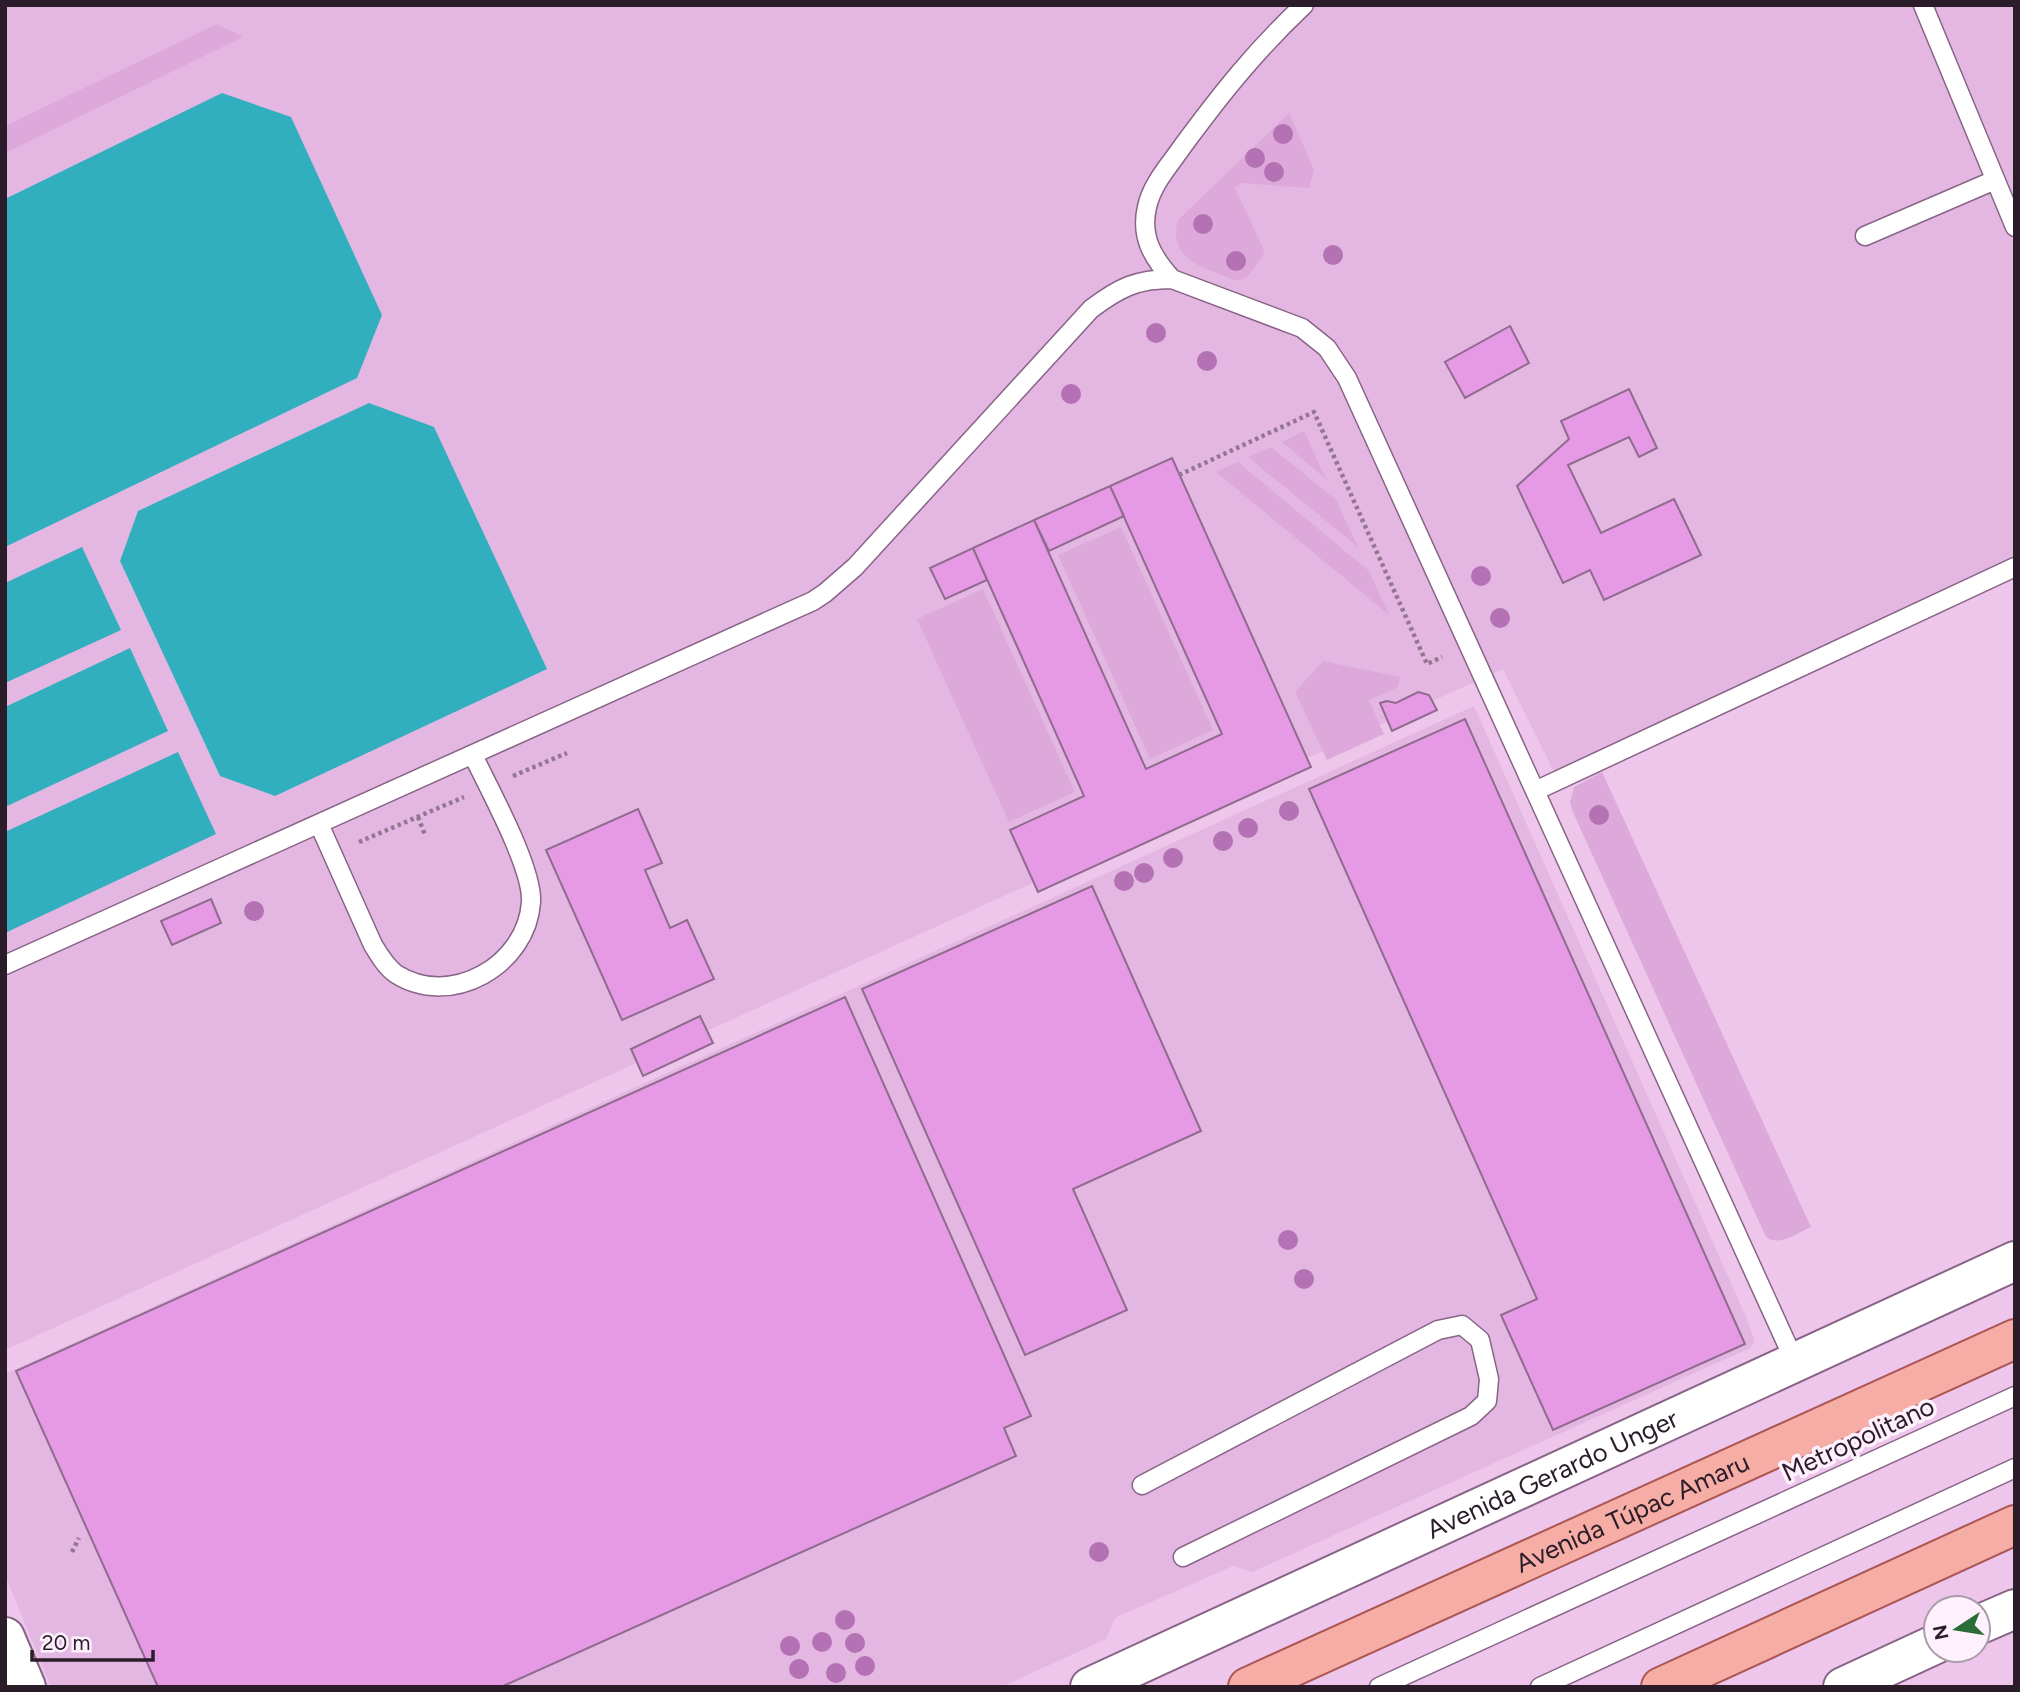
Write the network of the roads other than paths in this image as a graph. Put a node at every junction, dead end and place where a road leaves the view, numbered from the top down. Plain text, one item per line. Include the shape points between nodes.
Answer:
1 (1304, 5) edge
2 (1923, 5) edge
3 (1995, 180) junction
4 (2015, 227) edge
5 (1865, 236) dead end
6 (1172, 279) junction
7 (2015, 567) edge
8 (473, 755) junction
9 (1535, 791) junction
10 (319, 824) junction
11 (5, 965) edge
12 (2015, 1261) edge
13 (2015, 1339) edge
14 (1795, 1362) junction
15 (2015, 1396) edge
16 (2015, 1468) edge
17 (1142, 1485) dead end
18 (2015, 1525) edge
19 (1183, 1557) dead end
20 (2015, 1609) edge
21 (1992, 1619) edge
22 (5, 1637) edge
23 (1922, 1650) edge
24 (26, 1687) edge
25 (1090, 1687) edge
26 (1248, 1687) edge
27 (1379, 1687) edge
28 (1540, 1687) edge
29 (1661, 1687) edge
30 (1843, 1687) edge

1 - 6 lane via 1223,90 1155,186 1147,206 1148,246
2 - 3 lane
3 - 4 lane
3 - 5 lane
6 - 8 lane via 1132,283 1091,309 855,567 825,593 791,613
6 - 9 lane via 1302,328 1336,360
7 - 9 lane
8 - 10 lane
8 - 10 lane via 526,869 531,903 524,931 512,951 495,969 469,982 422,983 395,973 383,961
9 - 14 lane
10 - 11 lane
12 - 14 street, Avenida Gerardo Unger
13 - 26 main road, Avenida Túpac Amaru
14 - 25 street, Avenida Gerardo Unger
15 - 27 lane, Metropolitano
16 - 28 lane
17 - 19 lane via 1438,1330 1462,1325 1480,1340 1489,1379 1487,1402 1471,1416
18 - 29 main road
20 - 21 street
22 - 24 street
23 - 30 street

